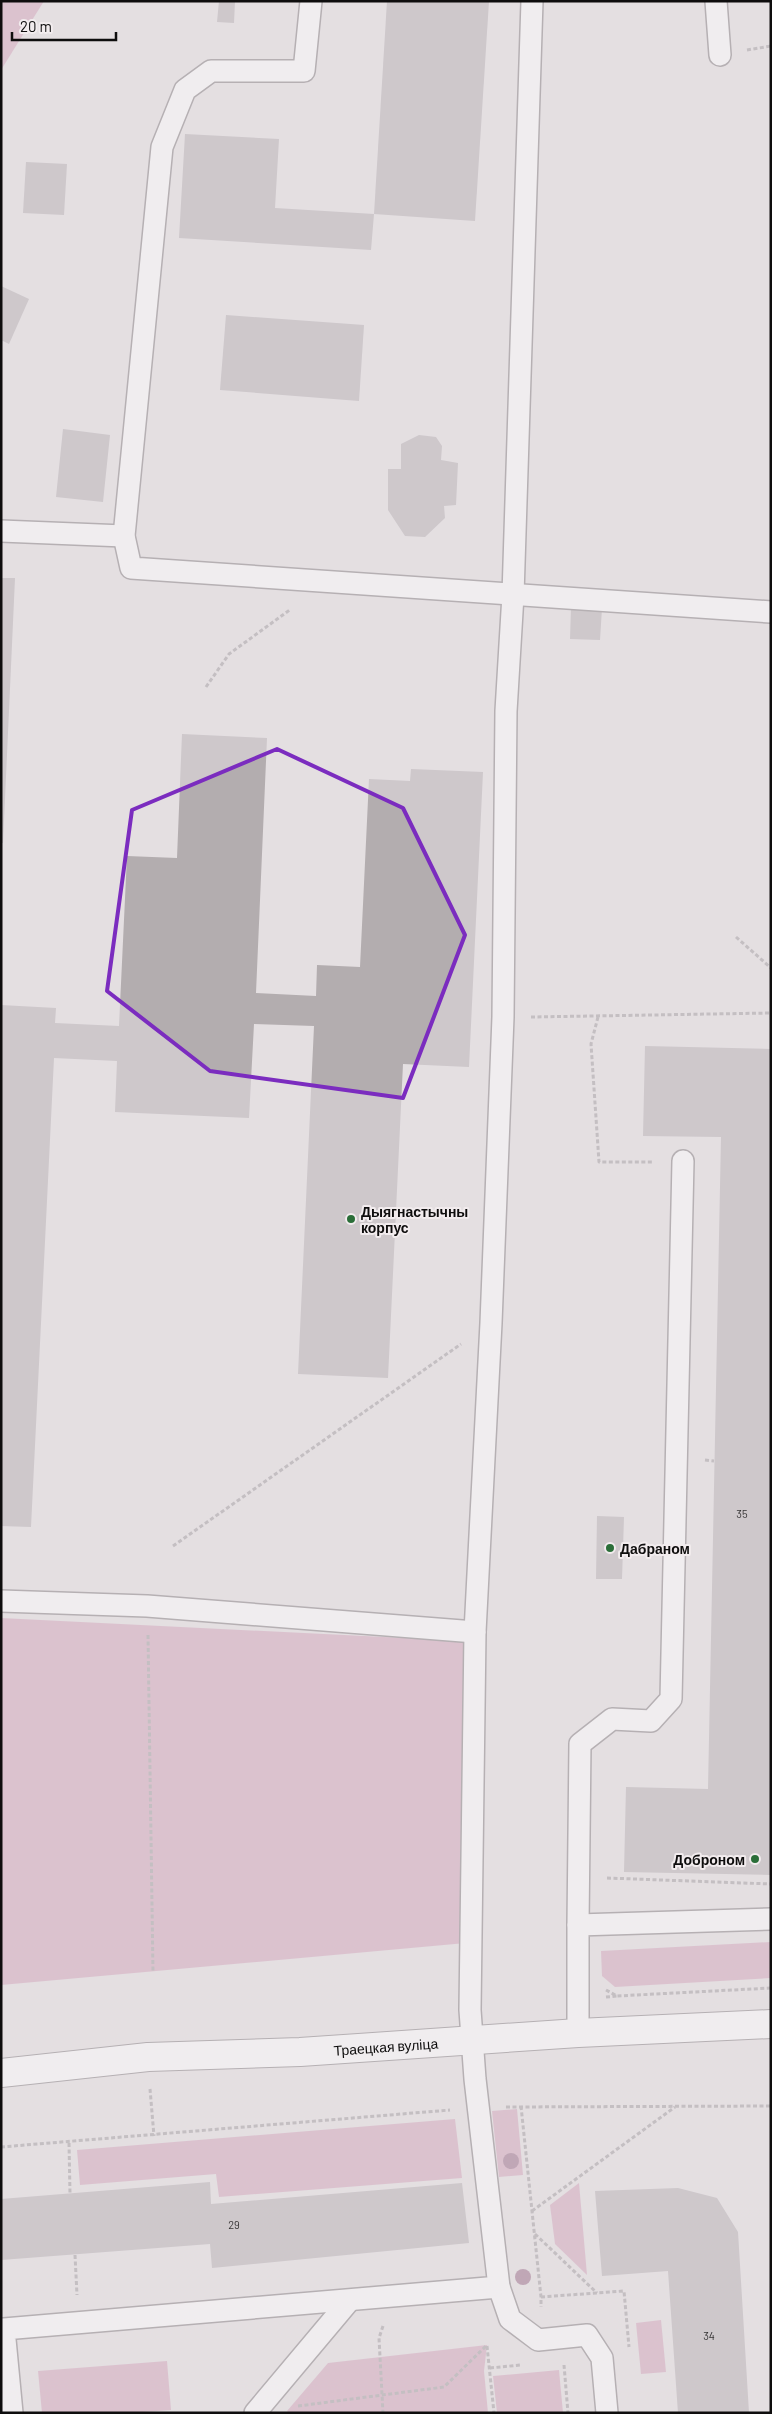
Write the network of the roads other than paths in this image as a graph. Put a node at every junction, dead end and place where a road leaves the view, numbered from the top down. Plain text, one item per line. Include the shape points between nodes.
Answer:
1 (311, 1) edge
2 (532, 1) edge
3 (716, 1) edge
4 (720, 54) dead end
5 (1, 531) edge
6 (124, 536) junction
7 (513, 595) junction
8 (771, 612) edge
9 (683, 1161) road end
10 (1, 1601) edge
11 (475, 1632) junction
12 (771, 1919) edge
13 (578, 1925) junction
14 (771, 2024) edge
15 (578, 2033) junction
16 (473, 2041) junction
17 (1, 2073) edge
18 (498, 2287) junction
19 (349, 2301) junction
20 (12, 2413) edge
21 (254, 2413) edge
22 (607, 2413) edge

1 - 6 lane via 304,71 211,70 185,90 162,147
2 - 7 lane
3 - 4 lane
5 - 6 lane
6 - 7 lane via 131,568
7 - 8 lane
7 - 11 lane via 506,711 503,1017
9 - 13 lane via 671,1699 651,1721 612,1719 580,1744
10 - 11 lane via 147,1606
11 - 16 lane via 470,2010
12 - 13 lane
13 - 15 lane
14 - 15 street, Траецкая вуліца
15 - 16 street, Траецкая вуліца
16 - 17 street, Траецкая вуліца via 300,2052 148,2056
16 - 18 lane
18 - 19 lane
18 - 22 lane via 510,2319 538,2340 586,2335 602,2358
19 - 20 lane via 4,2328
19 - 21 lane

